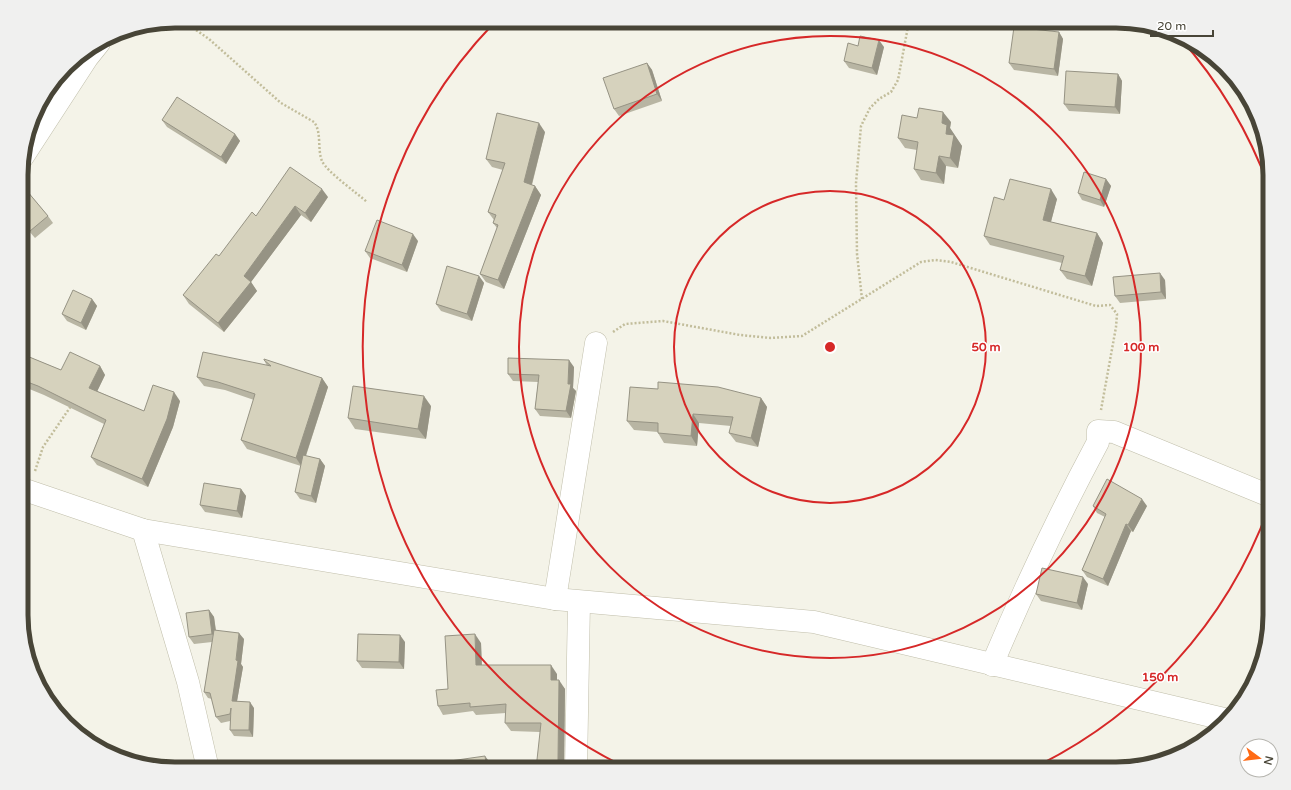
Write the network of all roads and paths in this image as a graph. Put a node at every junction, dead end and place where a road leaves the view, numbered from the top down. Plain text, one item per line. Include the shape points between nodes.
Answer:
1 (193, 28) edge
2 (908, 28) edge
3 (89, 55) edge
4 (32, 143) edge
5 (367, 202) dead end
6 (862, 299) junction
7 (596, 343) joint
8 (73, 403) edge
9 (1098, 432) junction
10 (28, 486) edge
11 (1263, 493) edge
12 (28, 497) edge
13 (143, 530) junction
14 (555, 599) junction
15 (578, 602) junction
16 (992, 665) junction
17 (1221, 718) edge
18 (206, 762) edge
19 (576, 762) edge

1 - 5 path via 281,103 314,122 325,166
2 - 6 path via 898,80 891,92 870,108 861,126 856,183 857,254
3 - 4 street
6 - 7 path via 802,336 771,338 740,335 663,321 625,324
6 - 9 path via 921,262 935,260 951,262 1096,306 1110,306 1117,314 1116,327
7 - 14 street
8 - 10 path via 43,448
9 - 11 street via 1114,432
9 - 16 street via 1098,442 1022,592
12 - 13 street
13 - 14 street
13 - 18 street via 188,682
14 - 15 street
15 - 16 street via 814,622
15 - 19 street
16 - 17 street

